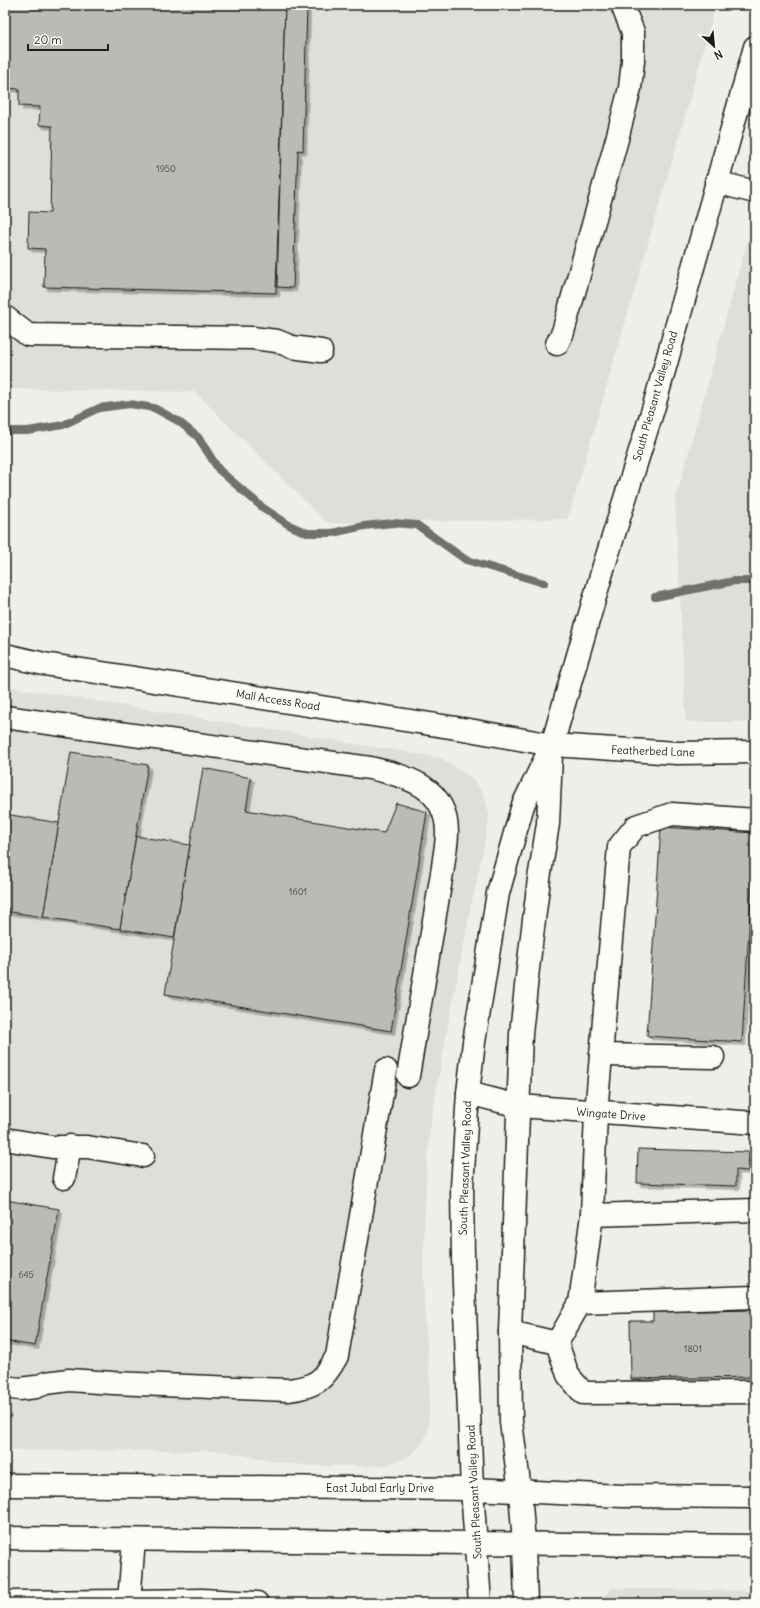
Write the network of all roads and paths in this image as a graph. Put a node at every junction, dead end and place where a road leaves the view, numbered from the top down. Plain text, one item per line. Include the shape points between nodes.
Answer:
1 (622, 5) edge
2 (755, 47) edge
3 (716, 182) junction
4 (755, 192) edge
5 (5, 316) edge
6 (557, 344) dead end
7 (321, 351) dead end
8 (8, 656) edge
9 (5, 717) edge
10 (552, 745) junction
11 (755, 752) edge
12 (755, 820) edge
13 (601, 1055) junction
14 (714, 1057) dead end
15 (386, 1070) dead end
16 (408, 1076) dead end
17 (468, 1093) junction
18 (519, 1106) junction
19 (596, 1113) junction
20 (755, 1123) edge
21 (5, 1138) edge
22 (70, 1146) junction
23 (143, 1156) dead end
24 (64, 1178) dead end
25 (755, 1210) edge
26 (592, 1215) junction
27 (755, 1297) edge
28 (580, 1303) junction
29 (510, 1332) junction
30 (557, 1343) junction
31 (5, 1387) edge
32 (755, 1392) edge
33 (5, 1485) edge
34 (472, 1489) junction
35 (520, 1491) junction
36 (755, 1497) edge
37 (5, 1538) edge
38 (134, 1540) junction
39 (476, 1543) junction
40 (524, 1543) junction
41 (755, 1546) edge
42 (129, 1601) junction
43 (202, 1601) edge
44 (5, 1602) edge
45 (257, 1603) edge
46 (480, 1603) edge
47 (526, 1603) edge

1 - 6 main road via 633,32 630,88 563,332
2 - 3 main road, South Pleasant Valley Road
3 - 4 main road
3 - 10 main road, South Pleasant Valley Road via 654,406
5 - 7 main road via 28,335 252,338
8 - 10 main road, Mall Access Road via 44,664
9 - 16 main road via 370,768 399,774 432,793 440,804 447,832
10 - 11 main road, Featherbed Lane via 677,753
10 - 17 main road, South Pleasant Valley Road via 523,805 498,893
10 - 18 main road, South Pleasant Valley Road via 548,824 526,977
12 - 13 main road via 672,814 636,826 619,847
13 - 14 main road
13 - 19 main road
15 - 31 main road via 337,1356 324,1376 314,1385 288,1390 69,1380 19,1389
17 - 18 main road, Wingate Drive
17 - 34 main road, South Pleasant Valley Road via 462,1187
18 - 19 main road, Wingate Drive
18 - 29 main road, South Pleasant Valley Road
19 - 20 main road, Wingate Drive
19 - 26 main road
21 - 22 main road via 52,1147
22 - 23 main road
22 - 24 main road
25 - 26 main road
26 - 28 main road
27 - 28 main road
28 - 30 main road
29 - 30 main road
29 - 35 main road, South Pleasant Valley Road via 511,1422
30 - 32 main road via 568,1375 583,1393
33 - 34 main road, East Jubal Early Drive
34 - 35 main road, East Jubal Early Drive
34 - 39 main road, South Pleasant Valley Road
35 - 36 main road, East Jubal Early Drive via 623,1496
35 - 40 main road, South Pleasant Valley Road
37 - 38 main road
38 - 39 main road
38 - 42 main road
39 - 40 main road
39 - 46 main road, South Pleasant Valley Road
40 - 41 main road
40 - 47 main road, South Pleasant Valley Road
42 - 43 main road
42 - 44 main road
43 - 45 main road

